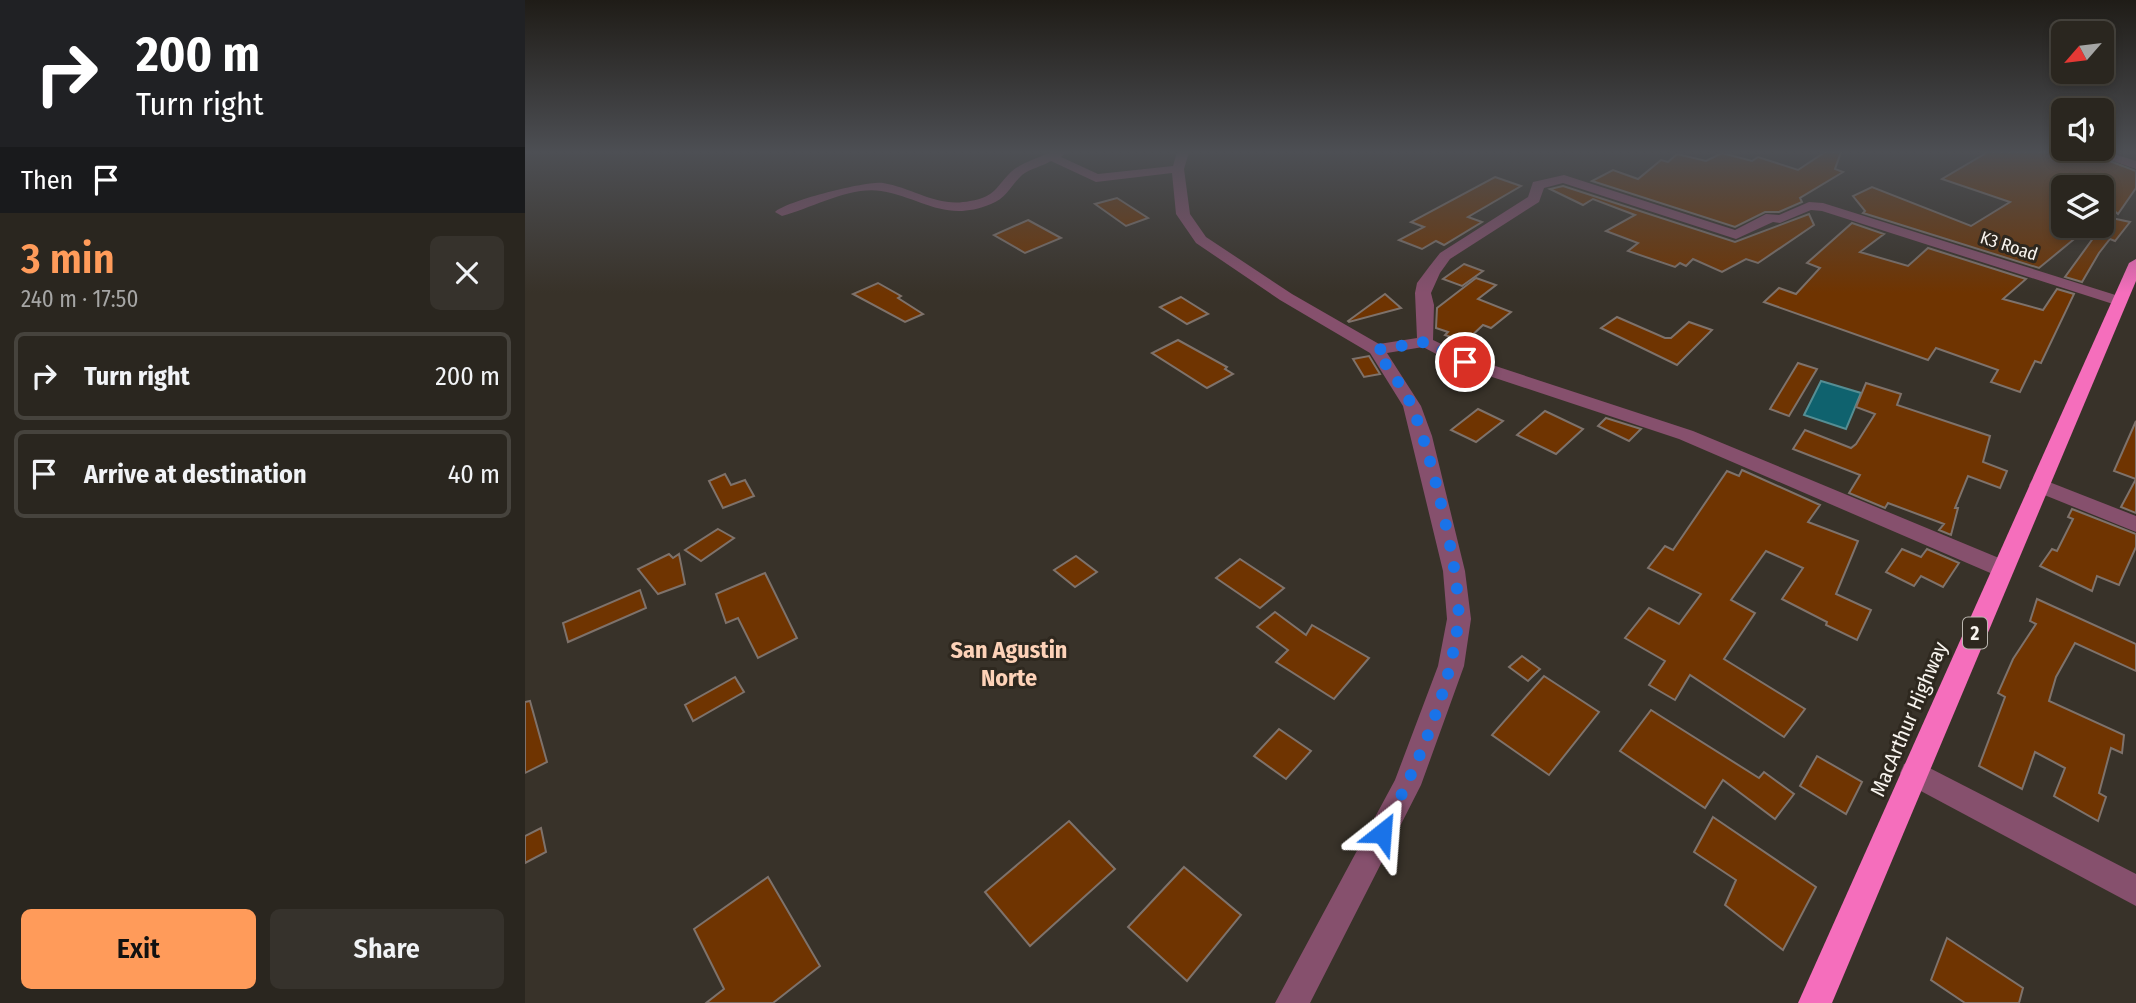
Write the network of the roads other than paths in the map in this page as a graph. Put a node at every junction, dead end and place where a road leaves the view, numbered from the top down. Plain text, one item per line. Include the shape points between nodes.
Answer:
1 (823, 199) edge
2 (916, 199) edge
3 (991, 199) edge
4 (1182, 199) edge
5 (1534, 199) edge
6 (1626, 199) edge
7 (782, 212) dead end
8 (2136, 263) edge
9 (2119, 301) junction
10 (1425, 342) junction
11 (1376, 350) junction
12 (2039, 485) junction
13 (2136, 524) edge
14 (2003, 569) junction
15 (1914, 774) junction
16 (2136, 891) edge
17 (1291, 1003) edge
18 (1815, 1003) edge

1 - 7 street
2 - 3 street via 953,208
4 - 11 street via 1183,214 1201,240
5 - 10 street, K3 Road via 1445,256 1425,283
6 - 9 street, K3 Road via 1732,235 1771,217 1780,219 1809,206 1823,207
8 - 9 highway, MacArthur Highway / 2
9 - 12 highway, MacArthur Highway / 2
10 - 11 street
10 - 14 street via 1465,362 1686,435
11 - 17 street via 1412,406 1422,436 1454,571 1458,619 1451,666 1407,785
12 - 13 street
12 - 14 highway, MacArthur Highway / 2
14 - 15 highway, MacArthur Highway / 2
15 - 16 street
15 - 18 highway, MacArthur Highway / 2

